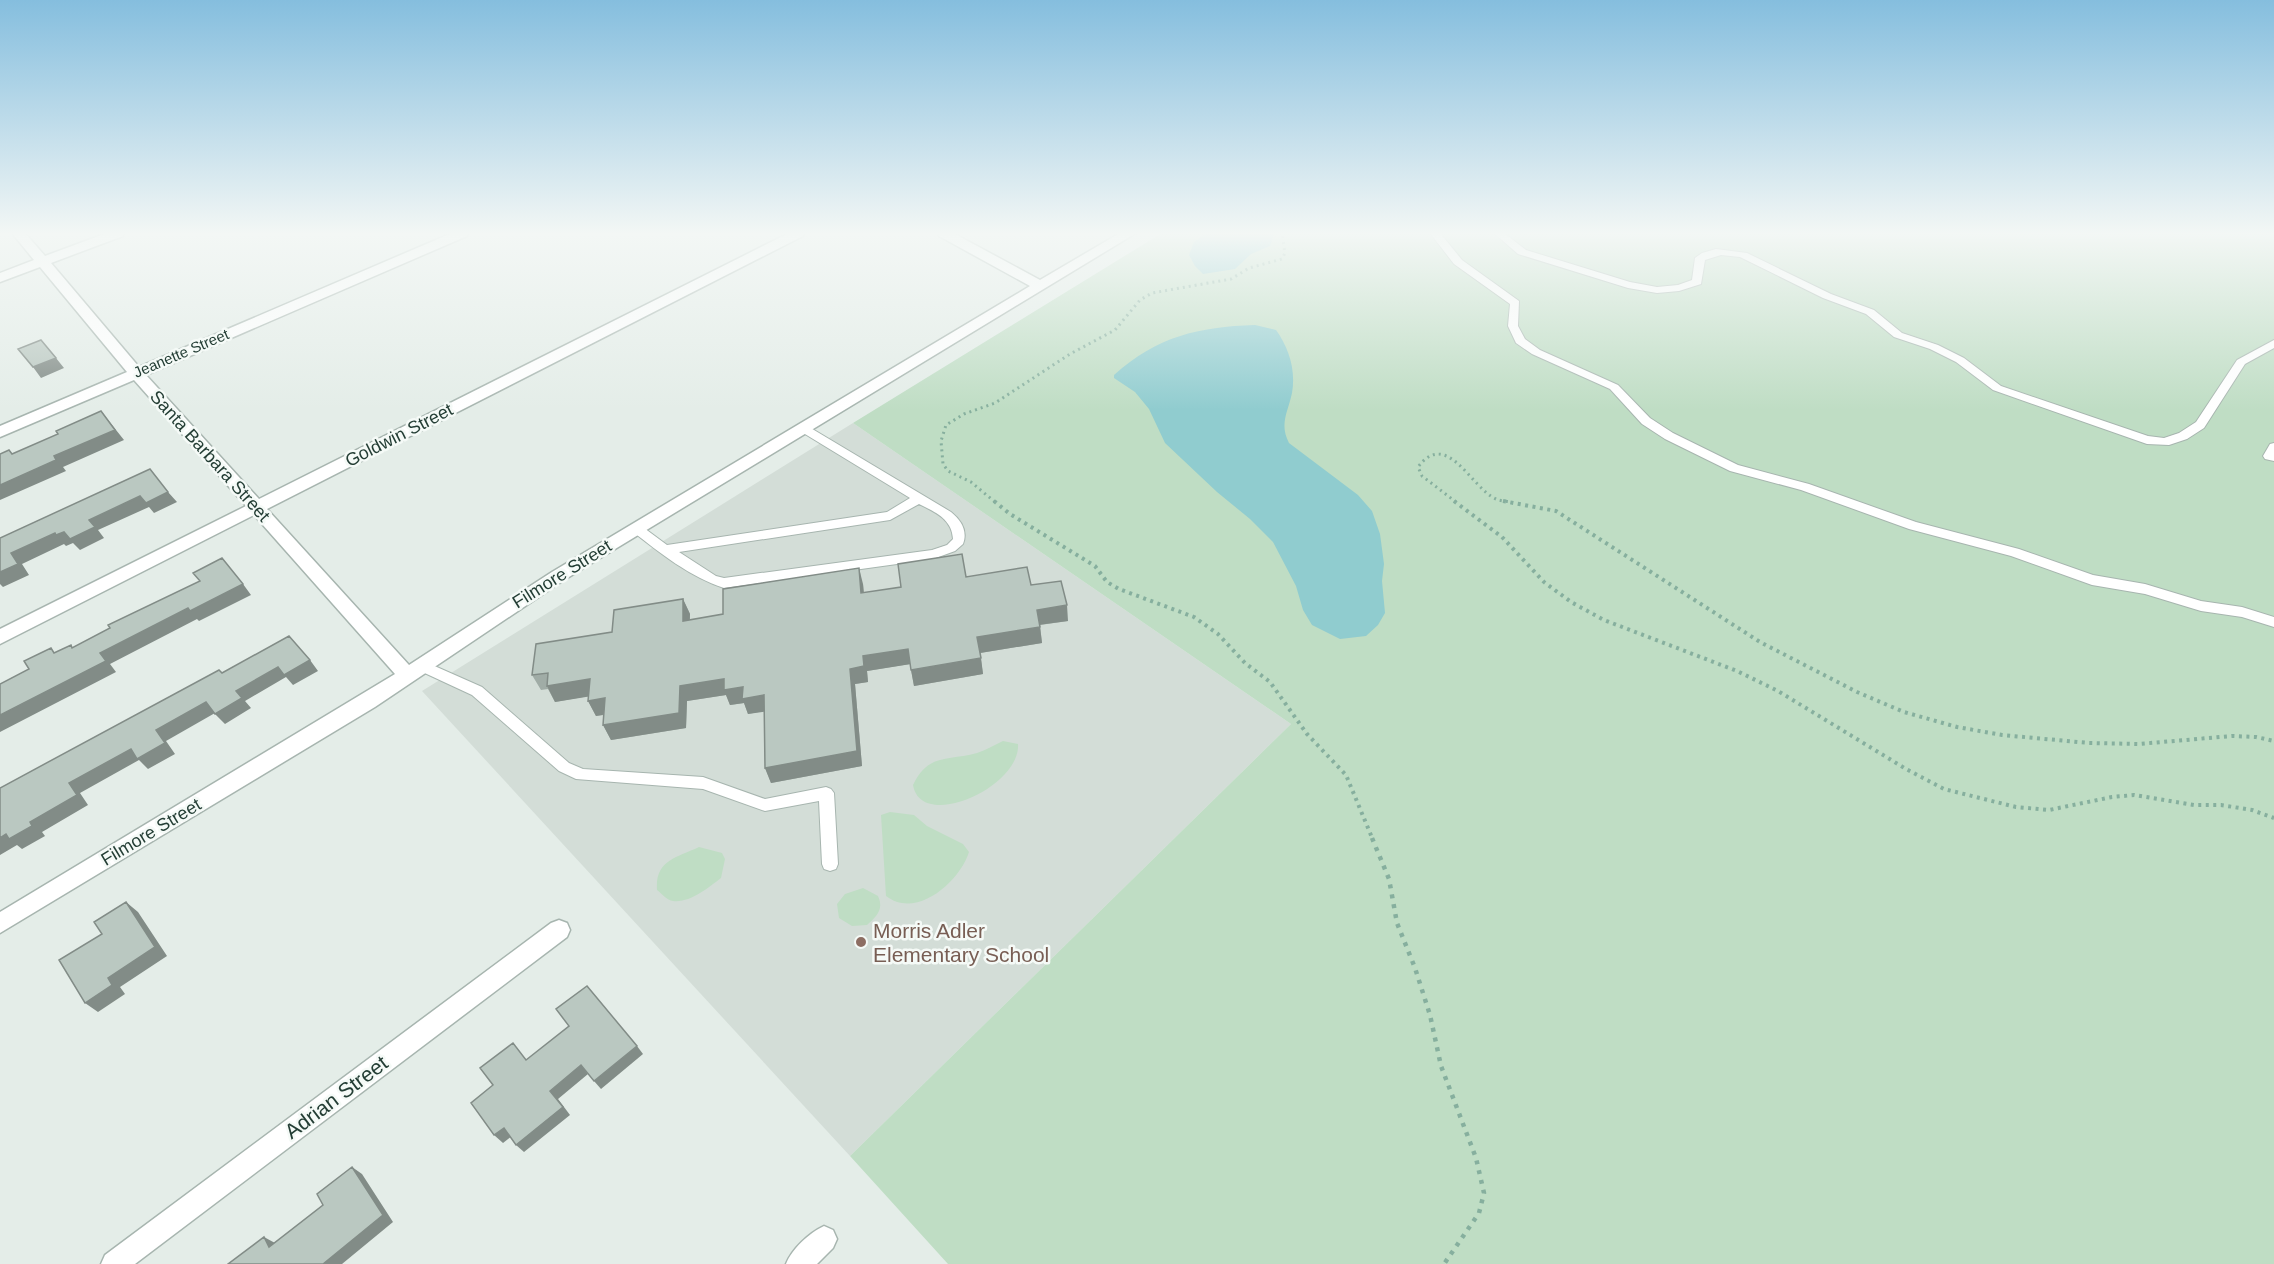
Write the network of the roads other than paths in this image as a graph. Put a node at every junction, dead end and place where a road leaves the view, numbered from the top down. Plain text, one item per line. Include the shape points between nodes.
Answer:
1 (67, 292) edge
2 (325, 292) edge
3 (682, 292) edge
4 (1030, 292) edge
5 (1500, 292) edge
6 (1819, 292) edge
7 (2274, 344) edge
8 (136, 373) junction
9 (804, 428) junction
10 (0, 432) edge
11 (2274, 447) edge
12 (2274, 457) edge
13 (919, 498) junction
14 (256, 508) junction
15 (636, 528) junction
16 (665, 550) junction
17 (2274, 622) edge
18 (0, 637) edge
19 (414, 670) junction
20 (830, 864) dead end
21 (0, 922) edge
22 (559, 930) dead end
23 (824, 1239) dead end
24 (114, 1264) edge
25 (799, 1264) edge

1 - 8 street, Santa Barbara Street
2 - 8 street, Jeanette Street
3 - 14 street, Goldwin Street
4 - 9 street, Filmore Street
5 - 17 lane via 1515,303 1513,326 1520,341 1614,387 1646,421 1734,468 1805,487 1913,526 2014,552 2092,580 2145,589
6 - 7 lane via 1870,312 1898,335 1960,360 1998,388 2147,440 2165,442 2200,425 2241,362
8 - 10 street, Jeanette Street
8 - 14 street, Santa Barbara Street
9 - 13 lane
9 - 15 street, Filmore Street
11 - 12 lane via 2269,456
13 - 16 lane via 890,516
13 - 16 lane via 955,520 959,541 951,548 933,554 724,583
14 - 18 street, Goldwin Street
14 - 19 street, Santa Barbara Street
15 - 16 lane
15 - 19 street, Filmore Street
19 - 20 lane via 477,691 564,767 581,774 703,783 765,805 826,793
19 - 21 street, Filmore Street via 368,702
22 - 24 street, Adrian Street
23 - 25 street

